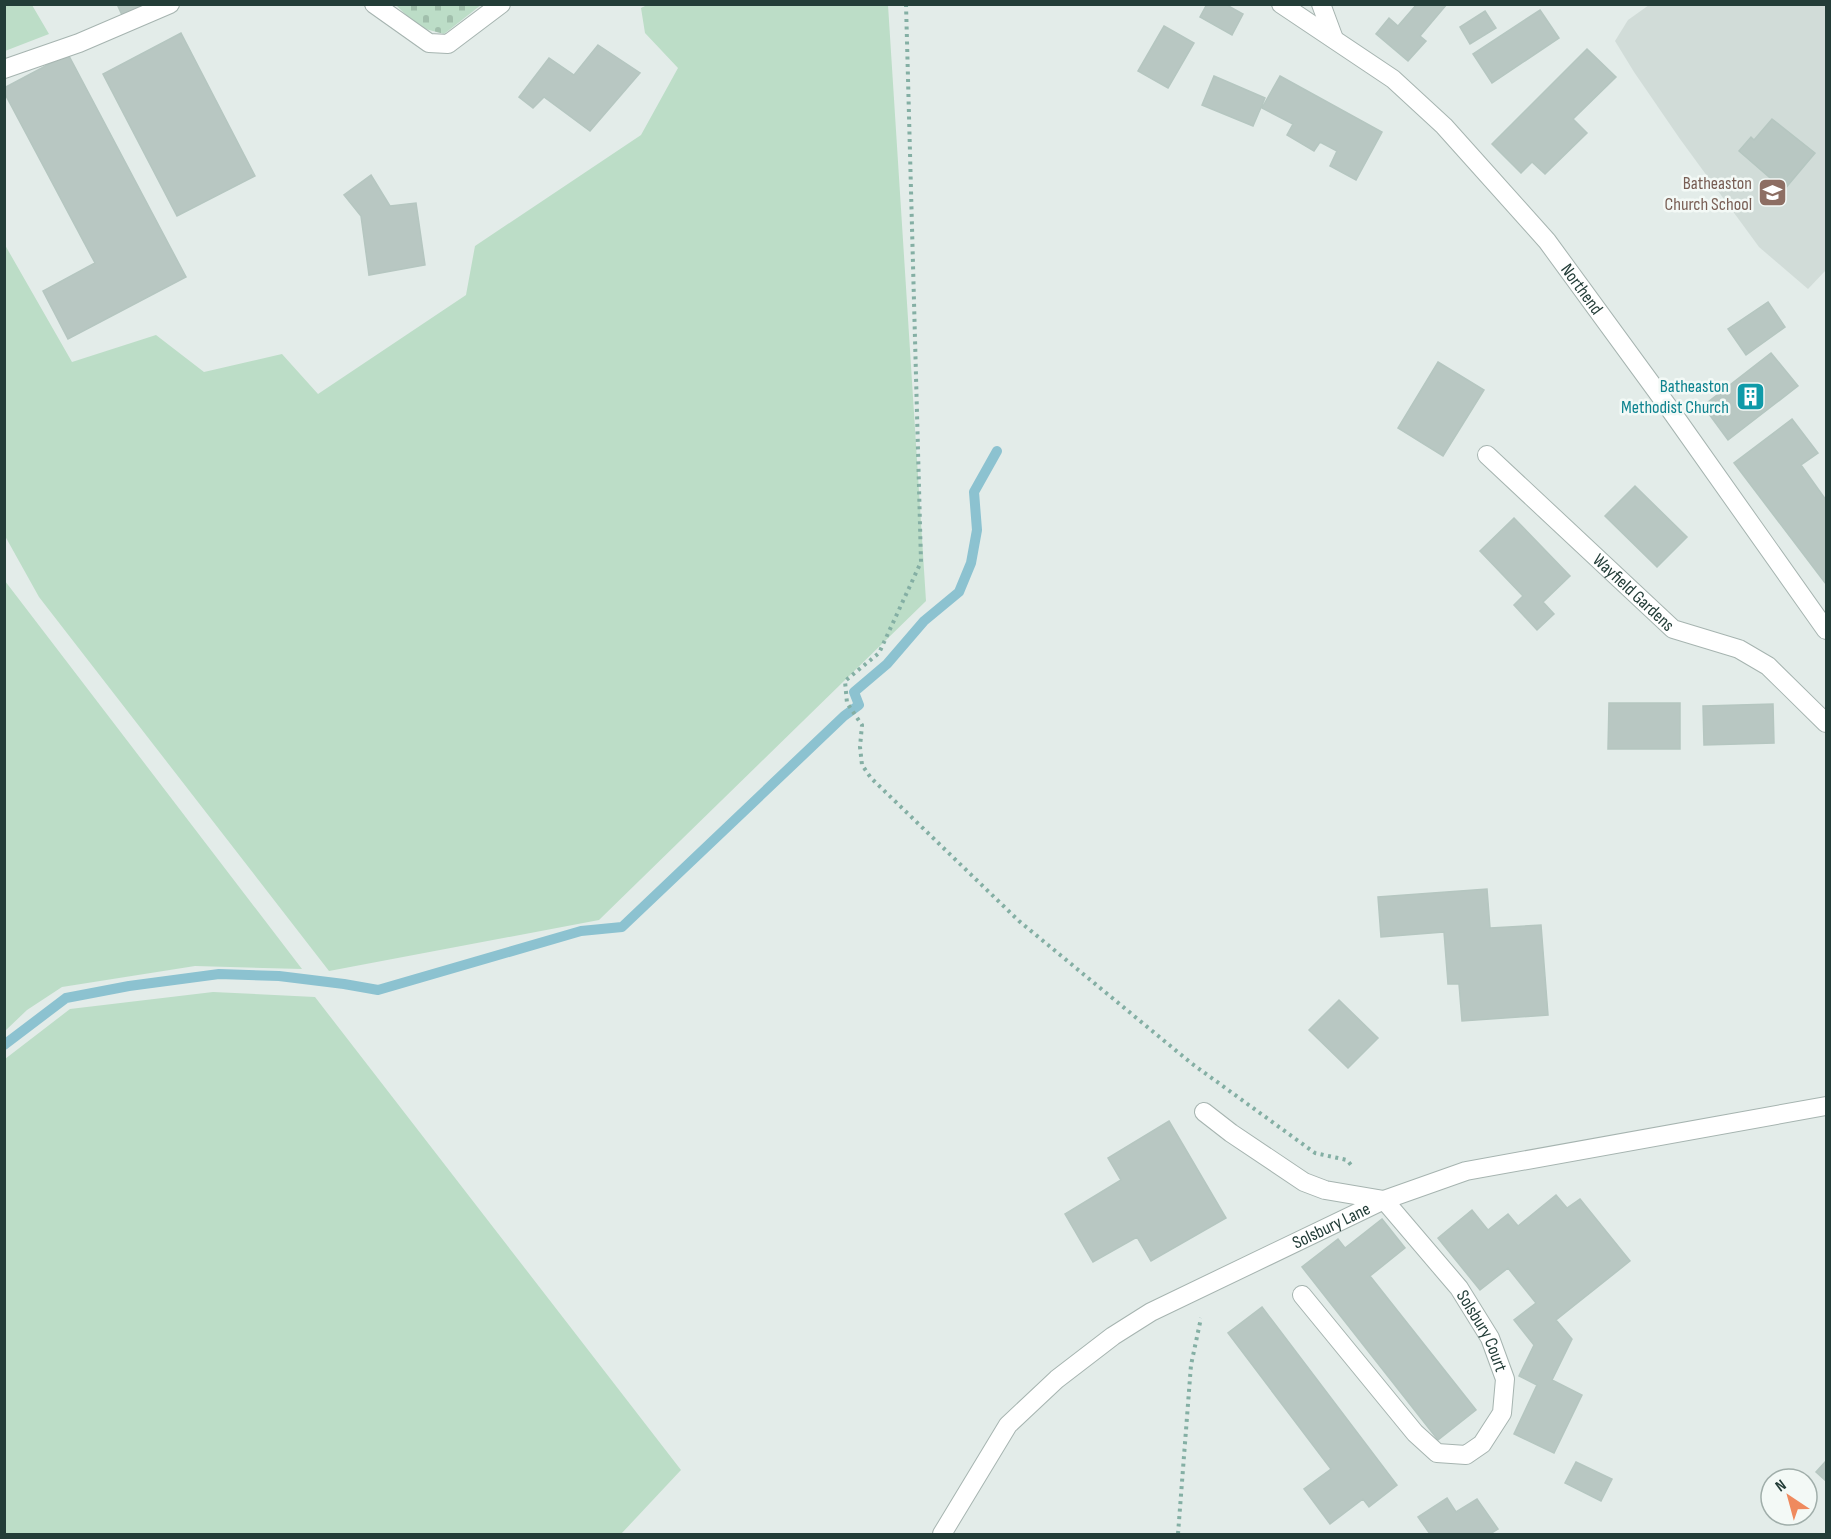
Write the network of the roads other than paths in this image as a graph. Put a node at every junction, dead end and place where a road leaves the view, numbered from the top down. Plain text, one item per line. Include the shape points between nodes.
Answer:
1 (170, 4) edge
2 (374, 4) edge
3 (501, 4) edge
4 (1281, 4) edge
5 (1321, 4) edge
6 (1334, 39) junction
7 (4, 69) edge
8 (1487, 454) dead end
9 (1827, 630) edge
10 (1827, 723) edge
11 (1827, 1106) edge
12 (1204, 1112) dead end
13 (1384, 1200) junction
14 (1302, 1295) dead end
15 (942, 1534) edge

1 - 7 street via 79,43
2 - 3 street via 429,43 448,44
4 - 6 street, Northend
5 - 6 street
6 - 9 street, Northend via 1393,79 1444,126 1547,241
8 - 10 street, Wayfield Gardens via 1673,630 1739,649 1768,666
11 - 13 street, Solsbury Lane via 1466,1172
12 - 13 street via 1304,1182 1325,1190
13 - 14 street, Solsbury Court via 1459,1288 1491,1338 1505,1379 1502,1413 1482,1444 1466,1455 1437,1453
13 - 15 street, Solsbury Lane via 1151,1312 1113,1336 1057,1379 1008,1425

